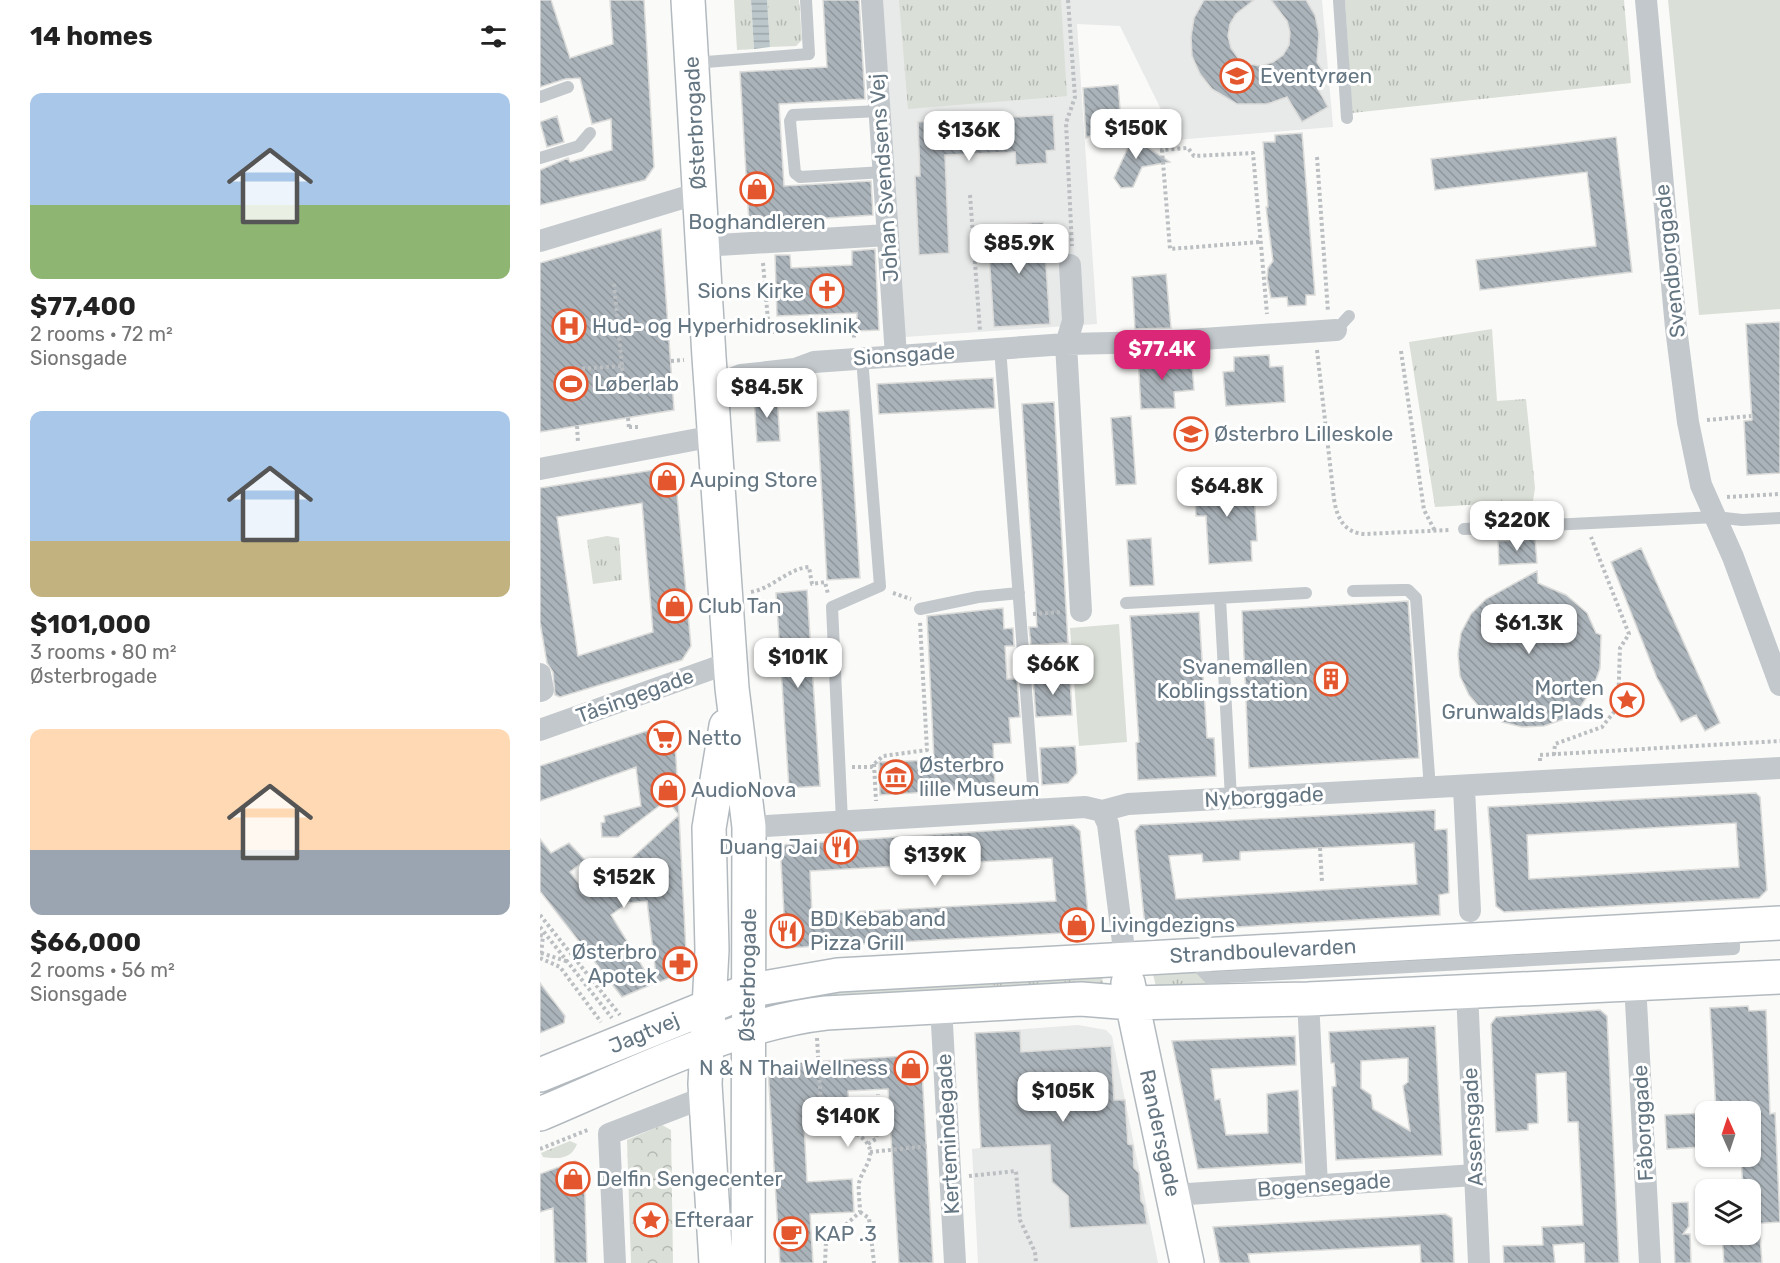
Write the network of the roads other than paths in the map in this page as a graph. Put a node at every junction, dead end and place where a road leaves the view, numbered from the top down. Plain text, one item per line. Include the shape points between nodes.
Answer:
1 (688, 0) edge
2 (806, 0) edge
3 (872, 0) edge
4 (1339, 0) edge
5 (1646, 0) edge
6 (691, 63) junction
7 (568, 87) dead end
8 (540, 97) edge
9 (880, 111) junction
10 (1347, 117) dead end
11 (590, 133) dead end
12 (540, 158) edge
13 (884, 172) junction
14 (699, 193) junction
15 (888, 236) junction
16 (540, 241) edge
17 (701, 246) junction
18 (1070, 265) road end
19 (1332, 327) road end
20 (1066, 344) junction
21 (990, 349) junction
22 (896, 356) junction
23 (858, 359) junction
24 (711, 387) junction
25 (714, 436) junction
26 (540, 470) edge
27 (1711, 507) junction
28 (1780, 518) edge
29 (1464, 529) road end
30 (1353, 591) dead end
31 (1019, 593) junction
32 (1306, 593) dead end
33 (1221, 598) junction
34 (1126, 603) dead end
35 (920, 609) road end
36 (1081, 611) road end
37 (540, 674) edge
38 (731, 675) junction
39 (1780, 685) edge
40 (540, 691) edge
41 (540, 730) edge
42 (1780, 768) edge
43 (1464, 788) junction
44 (1430, 789) junction
45 (1231, 798) junction
46 (1035, 810) junction
47 (1102, 810) junction
48 (842, 821) junction
49 (749, 827) junction
50 (1470, 911) dead end
51 (1780, 923) edge
52 (1125, 958) junction
53 (1563, 965) junction
54 (1780, 977) edge
55 (1635, 983) junction
56 (1467, 991) junction
57 (747, 992) junction
58 (1308, 999) junction
59 (1131, 1002) junction
60 (941, 1005) junction
61 (710, 1006) junction
62 (747, 1031) junction
63 (707, 1045) junction
64 (540, 1075) edge
65 (705, 1097) junction
66 (540, 1114) edge
67 (1475, 1175) junction
68 (1317, 1186) junction
69 (1173, 1195) junction
70 (615, 1263) edge
71 (716, 1263) edge
72 (747, 1263) edge
73 (955, 1263) edge
74 (1187, 1263) edge
75 (1479, 1263) edge
76 (1650, 1263) edge

1 - 6 street, Østerbrogade
2 - 6 lane via 809,54
3 - 9 street, Johan Svendsens Vej
4 - 10 lane
5 - 27 street, Svendborggade via 1688,422 1701,485
6 - 14 street, Østerbrogade
7 - 8 lane
9 - 13 street, Johan Svendsens Vej
9 - 13 lane via 793,115 790,122 795,173 800,177
11 - 12 lane via 579,146
13 - 15 street, Johan Svendsens Vej
14 - 16 street
14 - 17 street, Østerbrogade
15 - 17 street
15 - 22 street, Johan Svendsens Vej
17 - 24 street, Østerbrogade
18 - 20 street via 1073,321
19 - 20 street, Sionsgade via 1159,342
20 - 21 street, Sionsgade
20 - 36 street
21 - 22 street, Sionsgade
21 - 31 lane
22 - 23 street, Sionsgade
23 - 24 street, Sionsgade via 741,375
23 - 48 lane via 880,586 832,607
24 - 25 street, Østerbrogade
25 - 26 street
25 - 38 street, Østerbrogade
27 - 28 lane via 1742,520
27 - 29 lane via 1585,523
27 - 39 street, Svendborggade
30 - 44 lane via 1408,590 1416,598
31 - 35 lane
31 - 46 lane
32 - 33 lane
33 - 34 lane
33 - 45 lane
37 - 40 street
38 - 41 street, Tåsingegade
38 - 49 street, Østerbrogade
38 - 61 street, Østerbrogade via 709,828
42 - 43 street, Nyborggade
43 - 44 street, Nyborggade
43 - 50 street
44 - 45 street, Nyborggade
45 - 47 street, Nyborggade via 1128,804
46 - 47 street, Nyborggade
46 - 48 street, Nyborggade
47 - 52 street via 1108,824
48 - 49 street, Nyborggade
49 - 57 street, Østerbrogade
51 - 53 street, Strandboulevarden via 1734,925
52 - 53 street, Strandboulevarden via 1187,955
52 - 57 street, Strandboulevarden via 838,975
52 - 59 street, Randersgade
53 - 55 street, Strandboulevarden
53 - 56 street, Strandboulevarden
54 - 55 street, Strandboulevarden
55 - 76 street, Fåborggade
56 - 58 street, Strandboulevarden
56 - 67 street, Assensgade
57 - 61 street, Jagtvej
57 - 62 street, Østerbrogade
58 - 59 street, Strandboulevarden
58 - 68 street
59 - 60 street, Strandboulevarden via 1081,999
59 - 69 street, Randersgade
60 - 62 street, Strandboulevarden via 816,1014
60 - 73 street, Kertemindegade
61 - 63 street, Østerbrogade
61 - 64 street, Jagtvej
62 - 63 street, Strandboulevarden
62 - 72 street, Østerbrogade
63 - 65 street, Østerbrogade
63 - 66 street, Jagtvej
65 - 70 street via 609,1134
65 - 71 street, Østerbrogade
67 - 68 street, Bogensegade
67 - 75 street, Assensgade
68 - 69 street, Bogensegade
69 - 74 street, Randersgade

